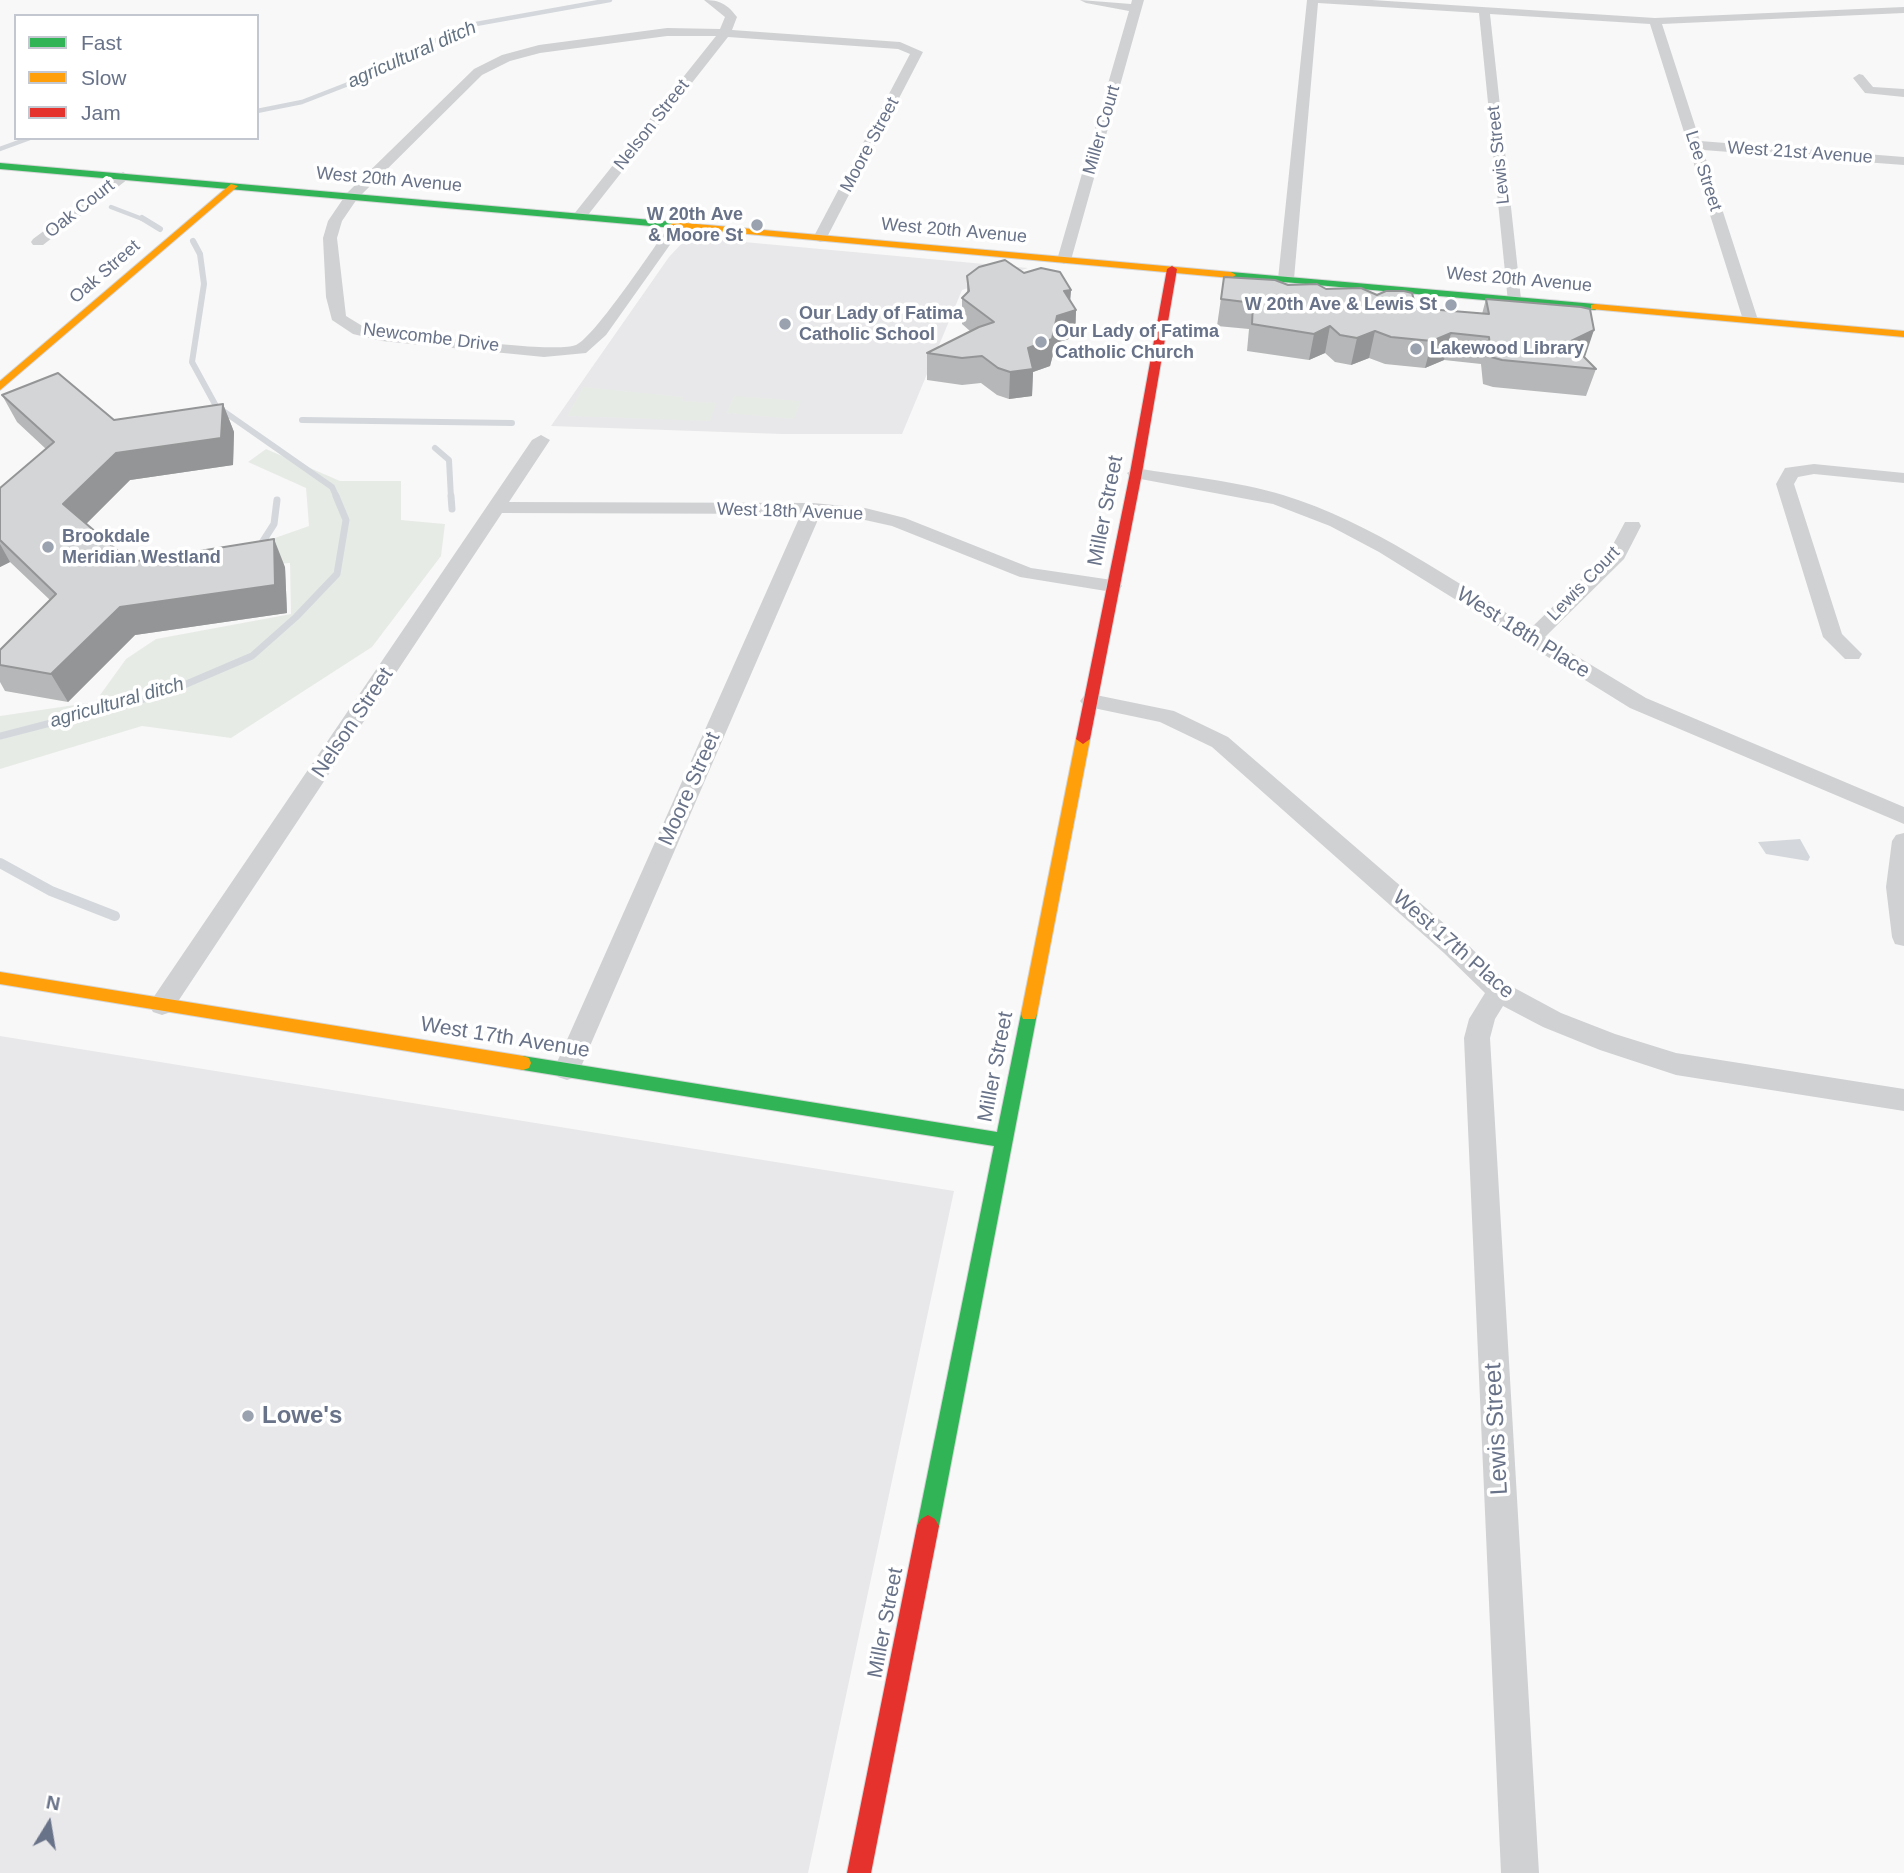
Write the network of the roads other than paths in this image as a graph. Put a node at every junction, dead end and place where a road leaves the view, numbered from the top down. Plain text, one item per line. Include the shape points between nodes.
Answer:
1 (710, 0) edge
2 (1086, 0) edge
3 (1315, 0) edge
4 (1423, 3) edge
5 (1136, 4) edge
6 (1484, 10) junction
7 (1904, 10) edge
8 (1655, 21) junction
9 (725, 33) junction
10 (917, 52) joint
11 (1860, 78) dead end
12 (1904, 93) edge
13 (1696, 145) junction
14 (1904, 161) edge
15 (0, 166) edge
16 (123, 176) junction
17 (234, 186) junction
18 (352, 197) junction
19 (579, 217) junction
20 (677, 225) junction
21 (820, 238) junction
22 (38, 242) dead end
23 (1064, 260) junction
24 (1172, 269) junction
25 (1286, 279) junction
26 (1513, 299) junction
27 (1751, 320) junction
28 (1904, 334) edge
29 (0, 387) edge
30 (541, 440) dead end
31 (1136, 473) junction
32 (1904, 478) edge
33 (499, 507) junction
34 (813, 509) junction
35 (1632, 526) dead end
36 (1112, 586) junction
37 (1531, 639) junction
38 (1852, 654) dead end
39 (1091, 701) junction
40 (1904, 816) edge
41 (1904, 841) edge
42 (1904, 937) edge
43 (0, 978) edge
44 (1500, 992) junction
45 (162, 1005) junction
46 (567, 1069) junction
47 (1904, 1100) edge
48 (1002, 1140) junction
49 (859, 1873) edge
50 (1520, 1873) edge

1 - 9 street via 731,17
2 - 5 street
3 - 4 street
3 - 25 street
4 - 6 street
5 - 23 street, Miller Court
6 - 8 street via 1632,15
6 - 26 street, Lewis Street
7 - 8 street
8 - 13 street, Lee Street
9 - 10 street, Newcombe Drive via 900,46
9 - 18 street, Newcombe Drive via 623,36 506,58 478,72
9 - 19 street, Nelson Street
10 - 21 street, Moore Street
11 - 12 street via 1869,90
13 - 14 street, West 21st Avenue
13 - 27 street, Lee Street
15 - 16 street, West 20th Avenue
16 - 17 street, West 20th Avenue
16 - 22 street, Oak Court
17 - 18 street, West 20th Avenue
17 - 29 street, Oak Street
18 - 19 street, West 20th Avenue
18 - 20 street, Newcombe Drive via 330,238 334,297 338,317 345,324 382,336 544,352 580,351 600,332
19 - 20 street, West 20th Avenue
20 - 21 street, West 20th Avenue
21 - 23 street, West 20th Avenue
23 - 24 street, West 20th Avenue
24 - 25 street, West 20th Avenue
24 - 31 street, Miller Street
25 - 26 street, West 20th Avenue
26 - 27 street, West 20th Avenue
27 - 28 street, West 20th Avenue
30 - 33 street, Nelson Street
31 - 36 street, Miller Street
31 - 37 street, West 18th Place via 1277,499 1337,522
32 - 38 street via 1814,468 1791,472 1785,484 1833,637
33 - 34 street, West 18th Avenue
33 - 45 street, Nelson Street
34 - 36 street, West 18th Avenue via 898,522 1027,573
34 - 46 street, Moore Street
35 - 37 street, Lewis Court via 1617,555
36 - 39 street, Miller Street
37 - 40 street, West 18th Place via 1669,718
39 - 44 street, West 17th Place via 1166,716 1220,742 1454,946
39 - 48 street, Miller Street
41 - 42 street via 1898,887
43 - 45 street, West 17th Avenue
44 - 47 street, West 17th Place via 1563,1025 1676,1064
44 - 50 street, Lewis Street via 1479,1023 1477,1038
45 - 46 street, West 17th Avenue
46 - 48 street, West 17th Avenue
48 - 49 street, Miller Street

